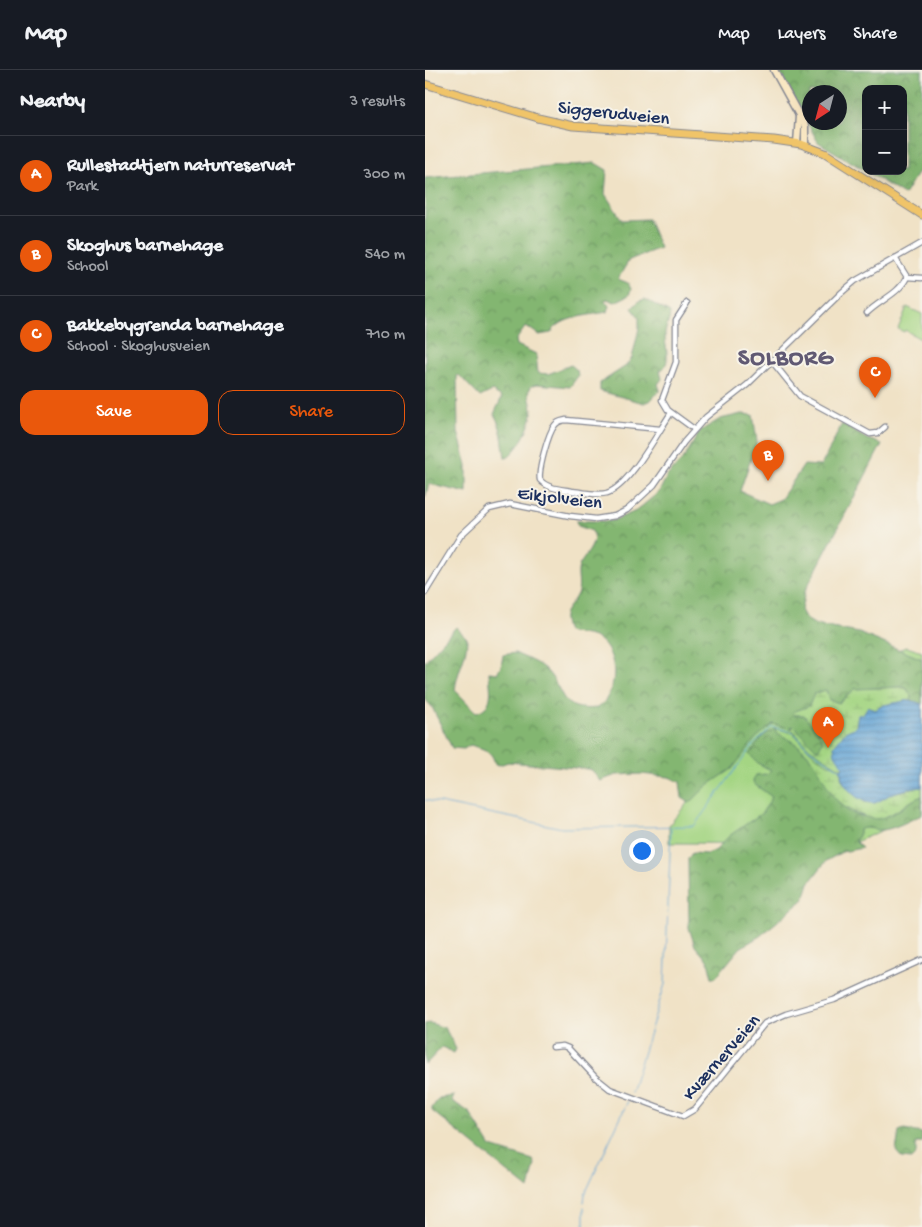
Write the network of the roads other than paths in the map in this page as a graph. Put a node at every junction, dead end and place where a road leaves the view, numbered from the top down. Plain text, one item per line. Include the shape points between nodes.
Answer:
1 (774, 70) edge
2 (425, 84) edge
3 (799, 115) junction
4 (797, 143) junction
5 (805, 145) junction
6 (919, 213) edge
7 (922, 218) edge
8 (922, 243) edge
9 (895, 258) junction
10 (907, 277) junction
11 (922, 278) edge
12 (687, 303) dead end
13 (867, 313) dead end
14 (771, 360) junction
15 (671, 413) junction
16 (885, 427) dead end
17 (660, 429) junction
18 (694, 429) junction
19 (425, 593) edge
20 (922, 960) edge
21 (553, 1047) dead end

1 - 3 main road
2 - 4 main road, Siggerudveien via 573,126
3 - 4 main road
3 - 5 main road via 806,130
4 - 5 main road, Siggerudveien
5 - 6 main road, Siggerudveien via 838,160
6 - 7 main road, Siggerudveien
8 - 9 street, Eikjolveien
9 - 10 street
9 - 14 street, Eikjolveien via 855,281
10 - 11 street
10 - 13 street via 902,287
12 - 15 street via 676,320 676,362 662,398
14 - 16 street via 805,399 870,434
14 - 18 street, Eikjolveien via 747,385
15 - 17 street
15 - 18 street
17 - 17 street via 637,467 608,493 555,488 541,480 540,469 553,428 558,422 566,420
18 - 19 street, Eikjolveien via 655,484 627,510 615,516 587,518 511,504 489,509 461,535
20 - 21 street, Kværnerveien via 834,1000 770,1020 758,1030 695,1109 683,1116 610,1089 568,1048

